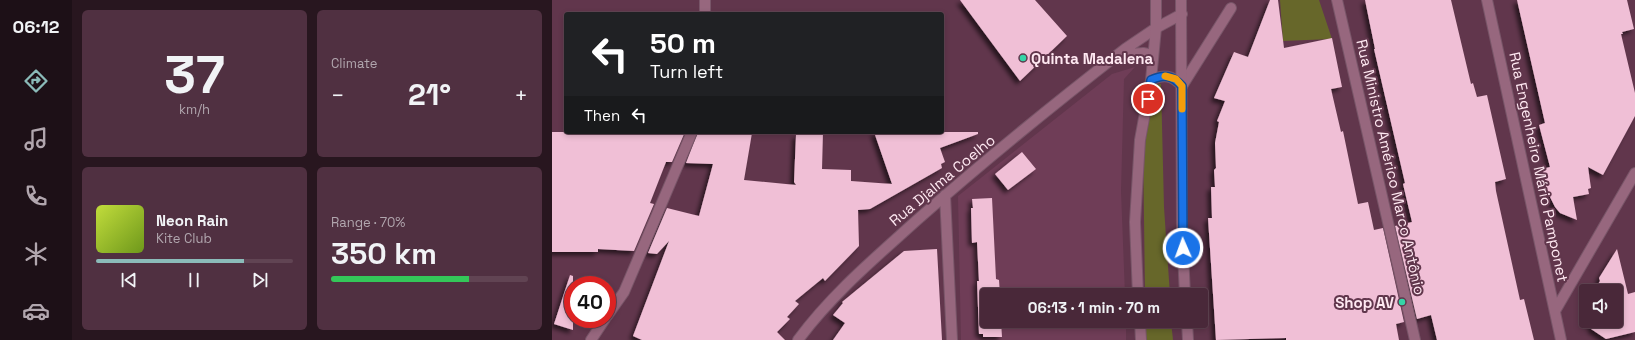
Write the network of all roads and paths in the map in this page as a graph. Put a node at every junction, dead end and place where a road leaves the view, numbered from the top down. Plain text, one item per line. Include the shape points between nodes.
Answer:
1 (705, 0) edge
2 (1156, 0) edge
3 (1181, 0) edge
4 (1337, 0) edge
5 (1487, 0) edge
6 (1231, 8) dead end
7 (705, 12) edge
8 (1182, 14) junction
9 (1156, 28) junction
10 (1117, 55) junction
11 (1153, 55) junction
12 (1151, 80) junction
13 (1182, 86) junction
14 (691, 134) edge
15 (1635, 173) edge
16 (945, 195) junction
17 (1138, 288) edge
18 (1185, 288) edge
19 (616, 303) edge
20 (1555, 312) junction
21 (599, 328) edge
22 (1140, 328) edge
23 (1187, 328) edge
24 (591, 340) edge
25 (798, 340) edge
26 (952, 340) edge
27 (1141, 340) edge
28 (1188, 340) edge
29 (1415, 340) edge
30 (1561, 340) edge

1 - 7 street
2 - 9 street
3 - 8 street
4 - 29 street, Rua Ministro Américo Marco Antônio
5 - 20 street, Rua Engenheiro Mário Pamponet
6 - 13 street
8 - 9 street, Rua Djalma Coelho
8 - 13 street
9 - 10 street, Rua Djalma Coelho
9 - 11 street
10 - 11 street
10 - 16 street, Rua Djalma Coelho
11 - 12 street
12 - 13 street via 1160,76 1170,77
12 - 17 street via 1140,140 1135,222
13 - 18 street
14 - 19 street via 624,292
15 - 20 street
16 - 25 street, Rua Djalma Coelho via 833,298
16 - 26 street
20 - 30 street, Rua Engenheiro Mário Pamponet
21 - 24 street
22 - 27 street
23 - 28 street

